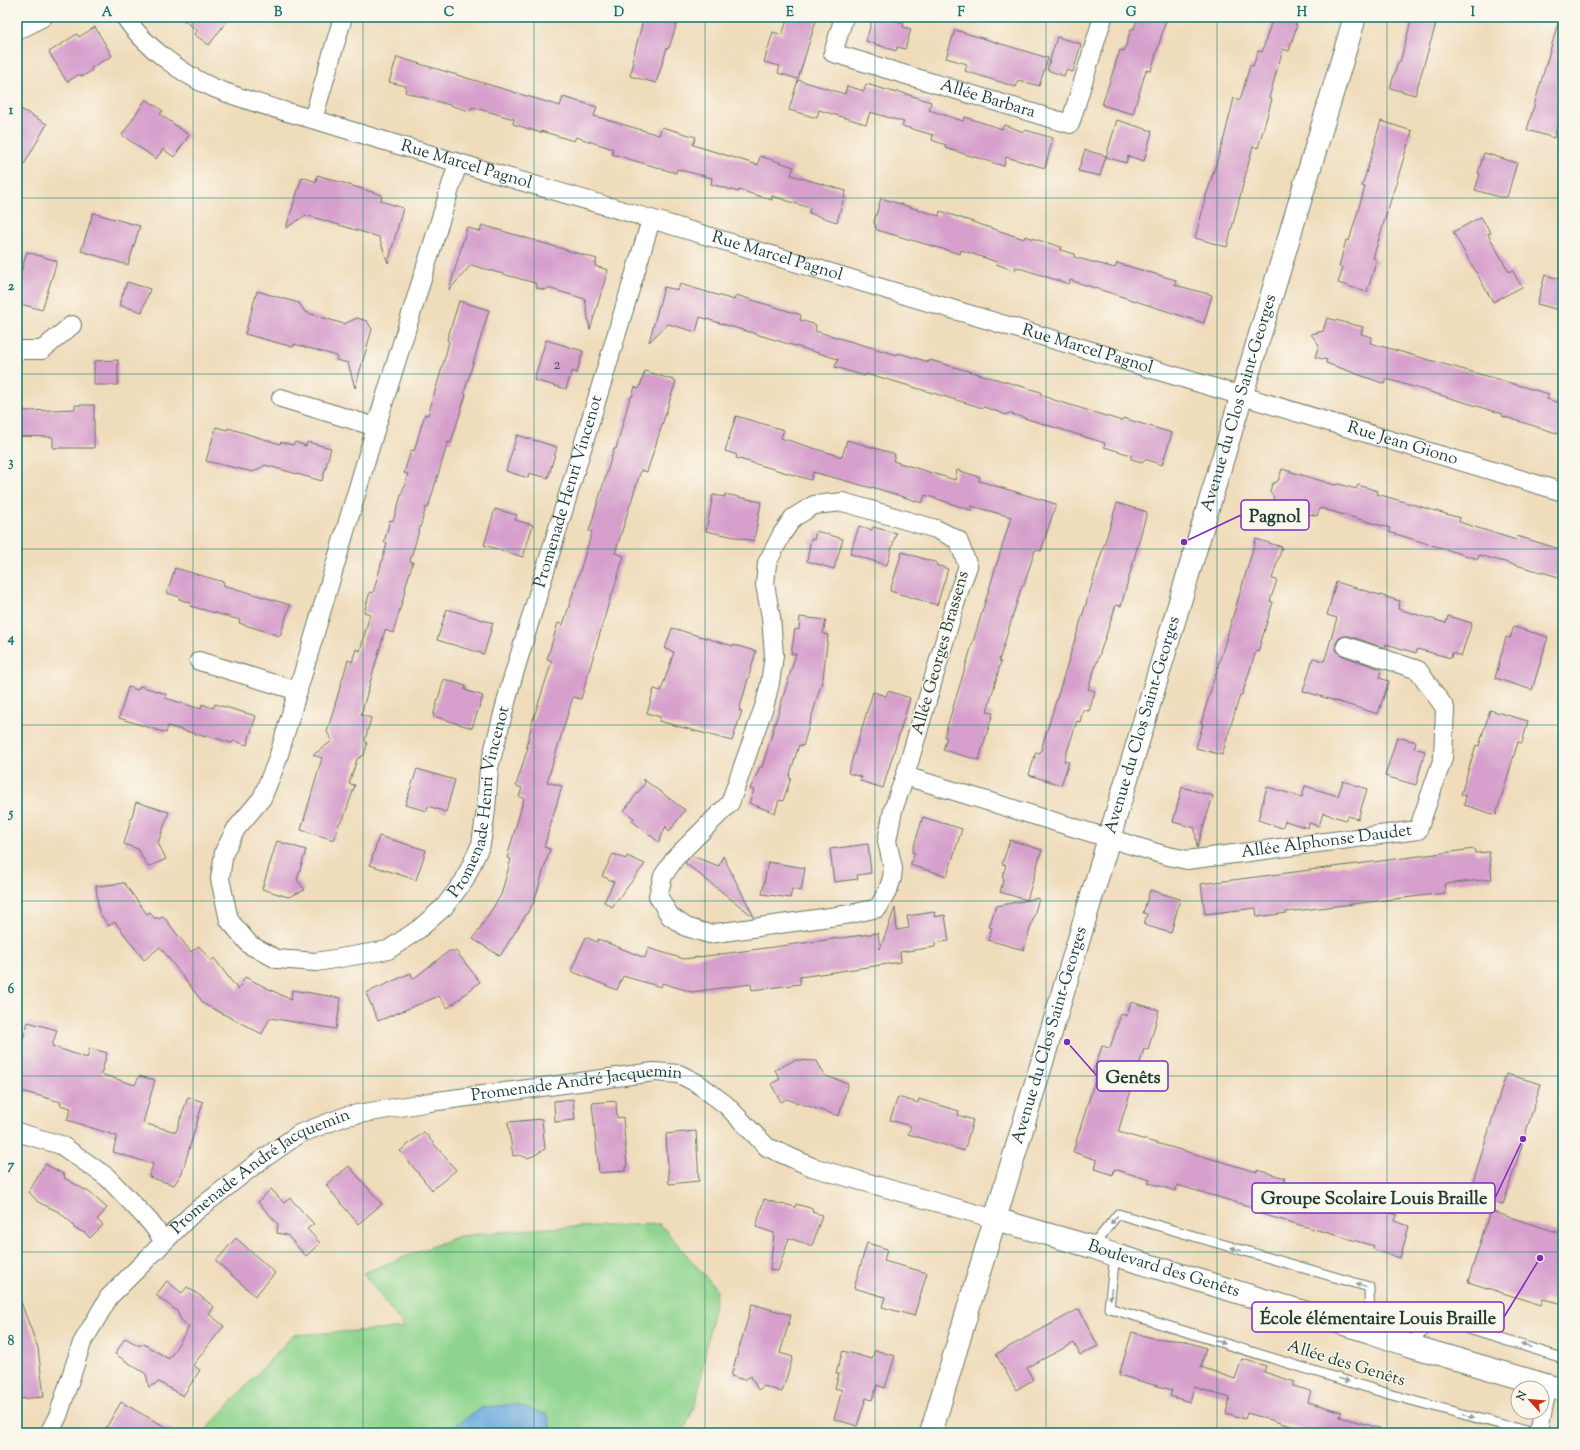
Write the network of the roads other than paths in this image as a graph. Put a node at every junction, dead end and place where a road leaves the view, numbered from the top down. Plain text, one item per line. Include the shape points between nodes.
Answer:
1 (43, 17) edge
2 (125, 17) edge
3 (344, 17) edge
4 (844, 17) edge
5 (1103, 17) edge
6 (1355, 17) edge
7 (17, 31) edge
8 (313, 119) junction
9 (458, 164) junction
10 (651, 220) junction
11 (72, 325) dead end
12 (17, 350) edge
13 (1241, 396) junction
14 (281, 398) dead end
15 (376, 427) junction
16 (1563, 492) edge
17 (1346, 646) dead end
18 (199, 661) dead end
19 (298, 690) junction
20 (905, 776) junction
21 (1108, 838) junction
22 (17, 1132) edge
23 (995, 1219) junction
24 (164, 1241) junction
25 (1092, 1247) junction
26 (1115, 1255) junction
27 (1370, 1332) junction
28 (1408, 1345) junction
29 (1563, 1358) edge
30 (1556, 1388) edge
31 (49, 1433) edge
32 (930, 1433) edge
33 (1533, 1433) edge
34 (1538, 1433) edge

1 - 7 street
2 - 8 street, Rue Marcel Pagnol via 162,58 210,86 261,105
3 - 8 street
4 - 5 street, Allée Barbara via 833,53 1070,124
6 - 13 street, Avenue du Clos Saint-Georges
8 - 9 street, Rue Marcel Pagnol
9 - 10 street, Rue Marcel Pagnol
9 - 15 street, Promenade Henri Vincenot
10 - 13 street, Rue Marcel Pagnol
10 - 19 street, Promenade Henri Vincenot via 510,687 489,768 481,844 464,881 444,907 419,929 388,950 316,962 277,959 250,945 229,920 220,879 224,852 236,828 262,798 277,761
11 - 12 street via 42,350
13 - 16 street, Rue Jean Giono
13 - 21 street, Avenue du Clos Saint-Georges
14 - 15 street
15 - 19 street, Promenade Henri Vincenot
17 - 21 street, Allée Alphonse Daudet via 1418,670 1445,708 1443,758 1418,830 1187,860
18 - 19 street
20 - 20 street, Allée Georges Brassens via 968,566 958,540 936,529 843,502 814,506 793,518 767,563 765,584 774,655 770,683 730,803 675,858 663,876 658,896 670,916 686,927 709,934 878,908 892,878 893,868 887,841 893,810
20 - 21 street
21 - 23 street, Avenue du Clos Saint-Georges
22 - 24 street, Promenade André Jacquemin via 61,1145 107,1177 150,1222
23 - 24 street, Promenade André Jacquemin via 812,1167 767,1147 726,1105 697,1083 679,1074 654,1072 346,1116 298,1134 197,1210
23 - 25 street, Boulevard des Genêts
23 - 32 street, Avenue du Clos Saint-Georges
24 - 31 street, Promenade André Jacquemin via 109,1297 82,1342 58,1416
25 - 26 street, Boulevard des Genêts
27 -> 25 lane via 1369,1287 1118,1214
26 - 27 street, Boulevard des Genêts
26 -> 33 lane, Allée des Genêts via 1109,1308 1392,1395
27 - 28 street, Boulevard des Genêts
29 -> 28 lane via 1449,1323 1436,1322
28 - 30 street, Boulevard des Genêts
30 - 34 street

